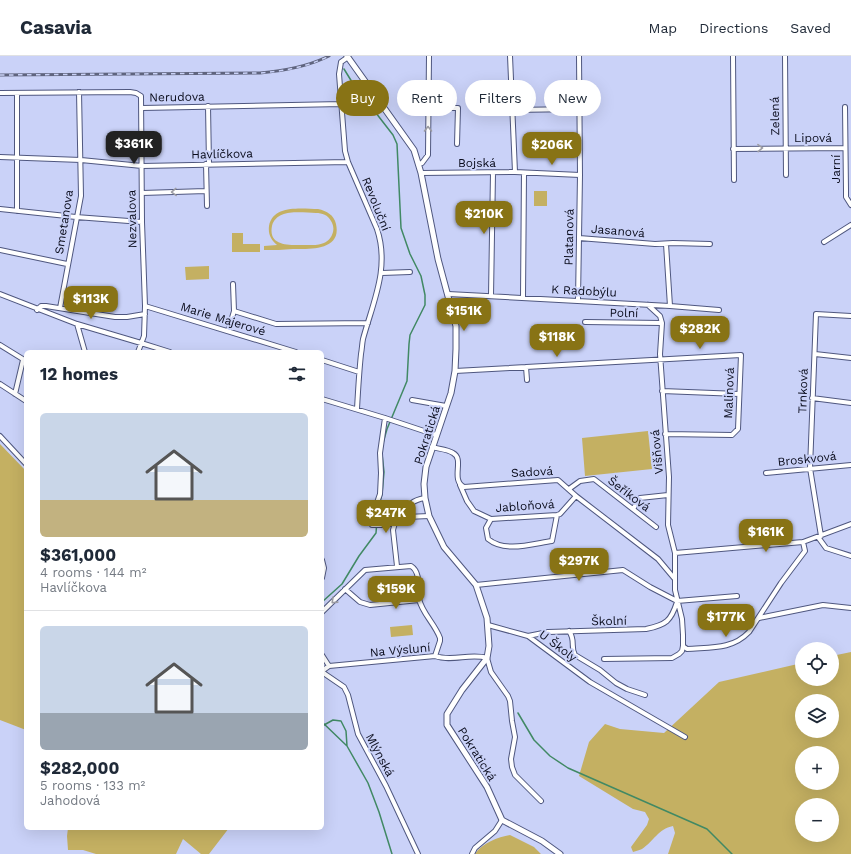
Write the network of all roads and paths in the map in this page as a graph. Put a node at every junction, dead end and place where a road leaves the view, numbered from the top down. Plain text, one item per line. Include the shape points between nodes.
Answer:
1 (348, 56) edge
2 (429, 56) edge
3 (510, 56) edge
4 (579, 56) edge
5 (732, 56) edge
6 (785, 56) edge
7 (340, 80) edge
8 (429, 80) edge
9 (511, 80) edge
10 (579, 80) edge
11 (80, 92) junction
12 (0, 93) edge
13 (17, 93) junction
14 (336, 104) edge
15 (208, 106) junction
16 (845, 107) dead end
17 (142, 108) junction
18 (457, 108) edge
19 (343, 116) edge
20 (428, 116) edge
21 (512, 116) edge
22 (579, 116) edge
23 (457, 144) dead end
24 (786, 148) junction
25 (845, 148) junction
26 (733, 149) junction
27 (0, 157) edge
28 (18, 157) junction
29 (81, 160) junction
30 (348, 162) junction
31 (208, 164) junction
32 (419, 164) junction
33 (142, 166) junction
34 (515, 172) junction
35 (421, 173) junction
36 (493, 173) junction
37 (524, 173) junction
38 (580, 175) junction
39 (786, 175) dead end
40 (734, 180) dead end
41 (206, 191) junction
42 (142, 193) junction
43 (851, 205) edge
44 (207, 206) dead end
45 (0, 209) edge
46 (17, 211) junction
47 (76, 217) junction
48 (142, 222) junction
49 (851, 225) edge
50 (579, 238) junction
51 (824, 242) dead end
52 (666, 244) junction
53 (710, 244) dead end
54 (0, 250) edge
55 (68, 264) junction
56 (410, 272) dead end
57 (382, 273) junction
58 (233, 284) dead end
59 (0, 294) edge
60 (448, 294) junction
61 (491, 296) junction
62 (523, 297) junction
63 (578, 300) junction
64 (648, 305) junction
65 (145, 306) junction
66 (670, 306) junction
67 (60, 308) junction
68 (38, 310) junction
69 (718, 310) dead end
70 (234, 311) junction
71 (144, 314) junction
72 (851, 316) edge
73 (586, 322) dead end
74 (368, 323) junction
75 (662, 323) junction
76 (77, 324) junction
77 (228, 331) junction
78 (141, 342) junction
79 (0, 345) edge
80 (84, 350) edge
81 (139, 350) edge
82 (164, 350) edge
83 (290, 350) edge
84 (815, 354) junction
85 (851, 358) edge
86 (24, 360) edge
87 (660, 360) junction
88 (324, 361) edge
89 (24, 364) edge
90 (526, 367) junction
91 (455, 371) junction
92 (359, 372) junction
93 (527, 380) dead end
94 (0, 384) edge
95 (662, 391) junction
96 (15, 394) junction
97 (739, 394) junction
98 (812, 398) junction
99 (24, 400) edge
100 (324, 400) edge
101 (412, 400) dead end
102 (851, 403) edge
103 (446, 406) junction
104 (357, 409) junction
105 (385, 418) junction
106 (665, 434) junction
107 (436, 435) junction
108 (0, 436) edge
109 (432, 448) junction
110 (24, 462) edge
111 (851, 465) edge
112 (810, 468) junction
113 (766, 473) dead end
114 (460, 485) junction
115 (569, 489) junction
116 (668, 495) junction
117 (576, 496) junction
118 (426, 498) junction
119 (633, 509) junction
120 (557, 515) junction
121 (429, 516) junction
122 (406, 517) junction
123 (491, 519) junction
124 (394, 523) junction
125 (851, 524) edge
126 (656, 527) dead end
127 (819, 536) junction
128 (803, 542) junction
129 (675, 553) junction
130 (851, 556) edge
131 (397, 566) junction
132 (674, 579) junction
133 (476, 585) junction
134 (345, 589) junction
135 (738, 596) dead end
136 (420, 600) junction
137 (677, 601) junction
138 (851, 608) edge
139 (324, 610) edge
140 (759, 618) junction
141 (488, 625) junction
142 (569, 631) junction
143 (528, 636) junction
144 (683, 646) junction
145 (435, 656) junction
146 (324, 658) edge
147 (487, 658) junction
148 (604, 659) dead end
149 (330, 666) junction
150 (324, 670) edge
151 (324, 673) edge
152 (645, 695) dead end
153 (685, 737) dead end
154 (541, 801) dead end
155 (502, 820) junction
156 (418, 854) edge
157 (472, 854) edge
158 (560, 854) edge

1 - 7 street, Revoluční via 340,65
1 - 32 street, Pokratická via 414,150
2 - 8 street
3 - 9 street
4 - 10 street, Platanová
5 - 26 street
6 - 24 street, Zelená
11 - 13 street, Nerudova
11 - 17 street, Nerudova via 136,92 141,96
11 - 29 street, Smetanova
12 - 13 street, Nerudova
13 - 28 street
14 - 15 street, Nerudova
15 - 17 street, Nerudova
15 - 31 street
16 - 25 street, Jarní
17 - 33 street, Nezvalova
18 - 23 street
19 - 30 street, Revoluční
32 -> 20 street via 428,155
21 - 34 street
22 - 38 street, Platanová
24 - 25 street, Lipová
26 -> 24 street, Lipová
24 - 39 street, Zelená
25 - 43 street, Jarní via 846,197
26 - 40 street
27 - 28 street, Havlíčkova
28 - 29 street, Havlíčkova
28 - 46 street
29 - 33 street, Havlíčkova
29 - 47 street, Smetanova via 80,196
30 - 31 street, Havlíčkova
30 - 57 street, Revoluční via 380,238
31 - 33 street, Havlíčkova
31 - 41 street
32 - 35 street, Pokratická
33 - 42 street, Nezvalova
34 - 36 street, Bojská
34 - 37 street, Bojská
35 - 36 street, Bojská
35 - 60 street, Pokratická via 438,259
36 - 61 street
37 - 38 street, Bojská
37 - 62 street
38 - 50 street, Platanová
41 -> 42 street
41 - 44 street
42 - 48 street, Nezvalova
45 - 46 street
46 - 47 street
47 - 48 street
47 - 55 street, Smetanova
48 - 65 street, Nezvalova
49 - 51 street
50 - 52 street, Jasanová
50 - 63 street, Platanová
52 - 53 street, Jasanová
52 - 66 street
54 - 55 street
55 - 67 street, Smetanova
56 - 57 street
57 - 74 street, Revoluční
58 - 70 street
59 - 68 street
60 - 61 street, K Radobýlu
60 - 91 street, Pokratická via 456,326
61 - 62 street, K Radobýlu
62 - 63 street, K Radobýlu
63 - 64 street, K Radobýlu
64 - 66 street, K Radobýlu
64 - 75 street via 660,316
65 - 71 street, Nezvalova
65 - 77 street, Marie Majerové
66 - 69 street, K Radobýlu
67 - 68 street via 43,306
67 - 71 street via 121,318
68 - 76 street
70 - 74 street via 276,324
70 - 77 street
71 - 78 street, Nezvalova via 144,336
72 - 84 street, Trnková via 816,314
73 - 75 street, Polní
74 - 92 street, Revoluční via 363,339
75 - 87 street, Višňová
76 - 78 street
76 - 80 street
77 - 83 street, Marie Majerové
78 - 81 street, Nezvalova
78 - 82 street
79 - 86 street
84 - 85 street
84 - 98 street, Trnková
87 - 90 street
87 - 95 street, Višňová
87 - 97 street, Malinová via 741,355
88 - 92 street
89 - 96 street
90 - 91 street
90 - 93 street
91 - 103 street, Pokratická
92 - 104 street, Revoluční
94 - 96 street
95 - 97 street
95 - 106 street, Višňová
96 - 99 street
97 - 106 street, Malinová via 738,429 732,435
98 - 102 street
98 - 112 street, Trnková
100 - 104 street
101 - 103 street
103 - 107 street, Pokratická
104 - 105 street
105 - 107 street
105 - 124 street via 380,453 380,494 372,517 375,525
106 - 116 street, Višňová via 669,471
107 - 109 street, Pokratická
108 - 110 street
109 - 114 street via 456,455 457,479
109 - 118 street, Pokratická via 426,467
111 - 112 street, Broskvová
112 - 113 street, Broskvová
112 - 127 street, Trnková
114 - 115 street, Sadová via 467,487 558,480
114 - 123 street, Jabloňová via 474,511
115 - 117 street, Sadová
115 - 119 street, Šeříková via 580,481 594,480
116 - 119 street via 640,498
116 - 129 street, Višňová via 668,525
117 - 120 street, Jabloňová
117 - 132 street, Sadová via 658,559
118 - 121 street, Pokratická
118 - 122 street via 410,502
119 - 126 street, Šeříková
120 - 123 street, Jabloňová
120 - 123 street via 552,541 510,547 499,545 486,536 486,528
121 - 122 street
121 - 133 street, Pokratická via 444,547
122 - 124 street
124 - 131 street
125 - 127 street
127 - 128 street
127 - 130 street via 826,548
128 - 129 street
128 - 140 street via 805,551
129 - 132 street, Višňová
131 - 134 street via 365,570
131 - 136 street via 411,566 416,570
132 - 137 street, Višňová
133 - 137 street via 623,570
133 - 141 street, Pokratická
134 - 136 street via 364,604 370,605
134 -> 139 street
135 - 137 street
136 - 145 street via 422,608 439,635 440,641
137 - 142 street, Školní via 670,618 658,626 641,630
137 - 144 street, Višňová via 682,619
138 - 140 street via 823,605
140 - 144 street via 743,638 727,646 687,649
141 - 143 street, U Školy
141 - 147 street, Pokratická
142 - 143 street, Školní
142 - 152 street via 574,639 575,655 627,690
143 - 153 street, U Školy via 590,682
144 - 148 street via 680,654 672,658
145 - 147 street, Na Výsluní
145 - 149 street, Na Výsluní
146 - 149 street
147 - 154 street via 491,672 508,696 511,707 515,737 511,759 513,771
147 - 155 street, Pokratická via 447,714 448,725 487,787
149 - 150 street, Mlýnská
151 - 156 street, Mlýnská via 344,688 348,695 358,734
155 - 157 street
155 - 158 street via 542,841

